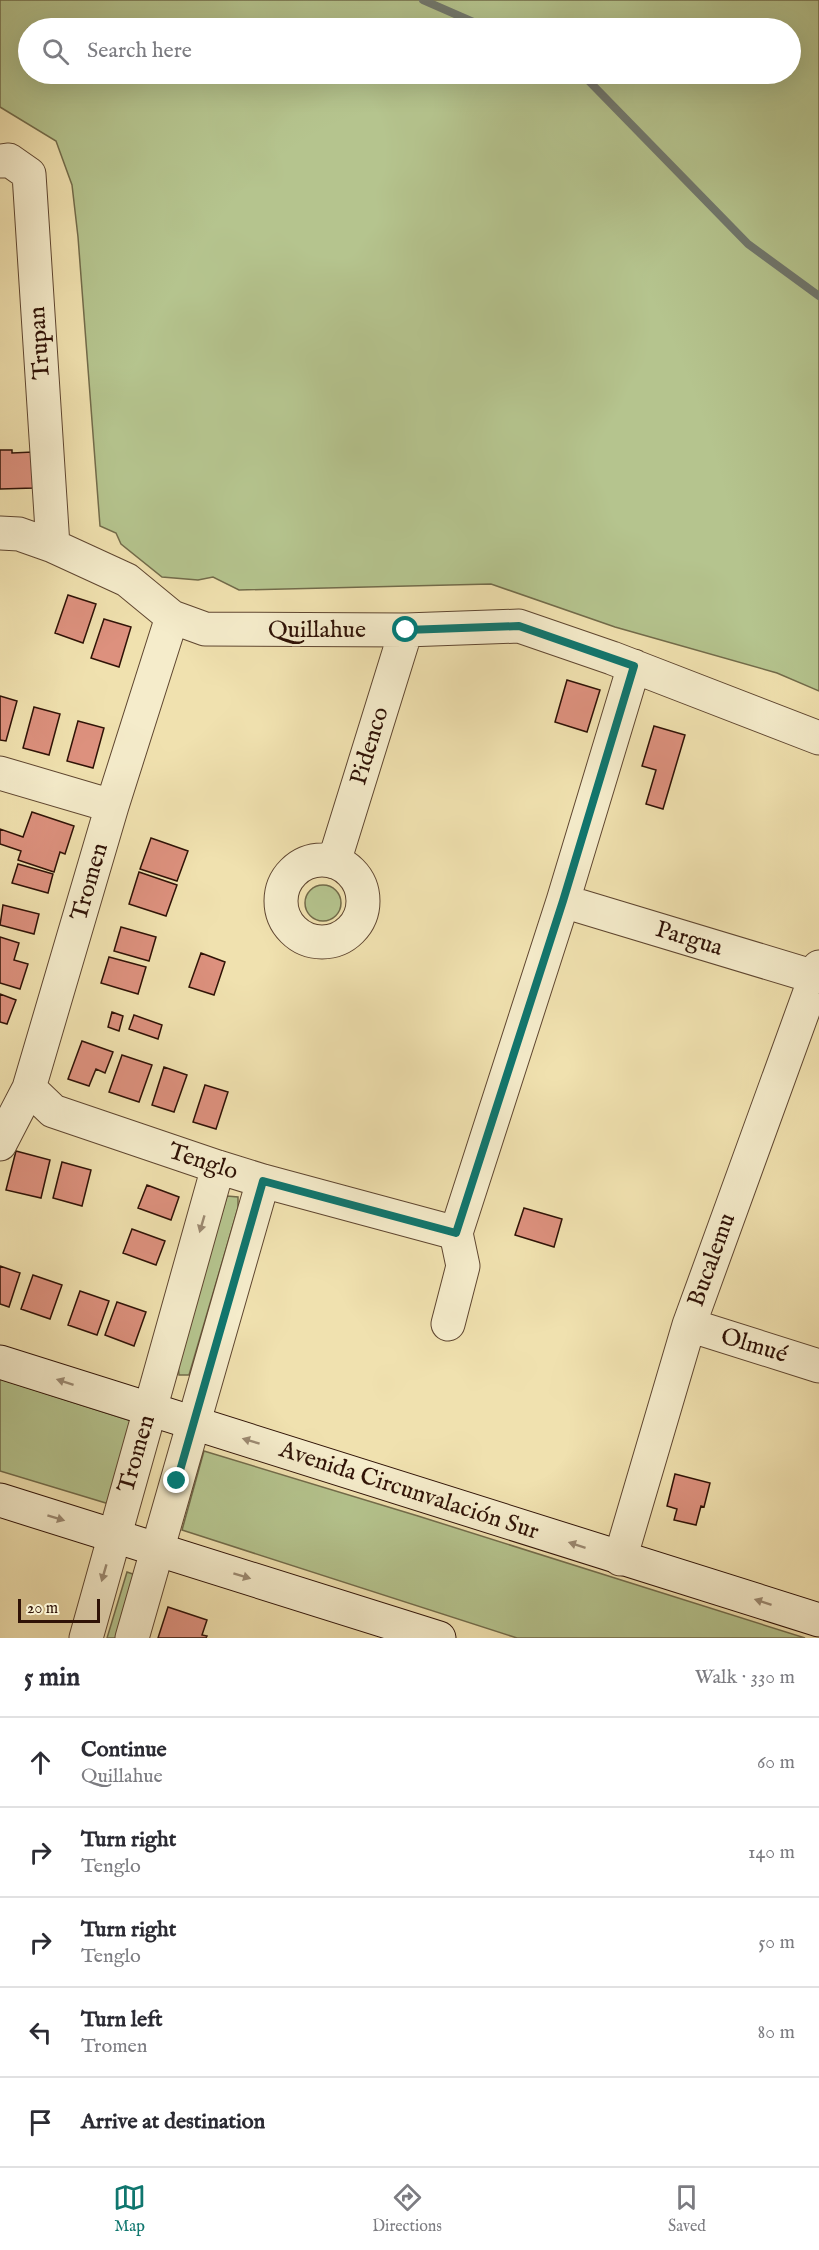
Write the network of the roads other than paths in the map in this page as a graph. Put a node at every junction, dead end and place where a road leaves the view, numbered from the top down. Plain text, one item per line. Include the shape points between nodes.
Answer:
1 (0, 161) edge
2 (0, 533) edge
3 (53, 546) junction
4 (172, 617) junction
5 (406, 630) junction
6 (634, 666) junction
7 (819, 738) edge
8 (0, 773) edge
9 (112, 806) junction
10 (334, 862) dead end
11 (563, 901) junction
12 (817, 972) edge
13 (29, 1088) junction
14 (0, 1144) edge
15 (218, 1167) junction
16 (263, 1181) junction
17 (456, 1233) junction
18 (189, 1270) junction
19 (234, 1283) junction
20 (448, 1324) dead end
21 (688, 1324) junction
22 (0, 1362) edge
23 (819, 1366) edge
24 (150, 1409) junction
25 (194, 1423) junction
26 (0, 1500) edge
27 (114, 1536) junction
28 (157, 1549) junction
29 (620, 1558) junction
30 (819, 1620) edge
31 (86, 1638) edge
32 (132, 1638) edge
33 (439, 1638) edge

1 - 3 street, Trupan via 9,160 29,174
2 - 3 street, Quillahue via 20,534
3 - 4 street, Quillahue via 127,580
4 - 5 street, Quillahue via 206,629
4 - 9 street, Tromen
5 - 6 street, Quillahue via 519,626
5 - 10 street, Pidenco
6 - 7 street, Quillahue
6 - 11 street
8 - 9 street
9 - 13 street, Tromen
11 - 12 street, Pargua
11 - 17 street
12 - 21 street, Bucalemu
13 - 14 street, Tromen
13 - 15 street, Tenglo via 53,1111
15 - 16 street, Tenglo
15 -> 18 street, Tromen
16 - 17 street, Tenglo
16 - 19 street, Tromen
17 - 20 street via 463,1266
18 - 19 street
18 - 24 street, Tromen
19 - 25 street, Tromen
21 - 23 street, Olmué
21 - 29 street, Bucalemu
24 -> 22 street, Avenida Circunvalación Sur
24 - 25 street, Avenida Circunvalación Sur
24 - 27 street, Tromen
25 - 28 street, Tromen
29 -> 25 street, Avenida Circunvalación Sur
26 -> 27 street
27 - 28 street
27 -> 31 street, Tromen
28 - 32 street, Tromen
28 -> 33 street
30 -> 29 street, Avenida Circunvalación Sur

